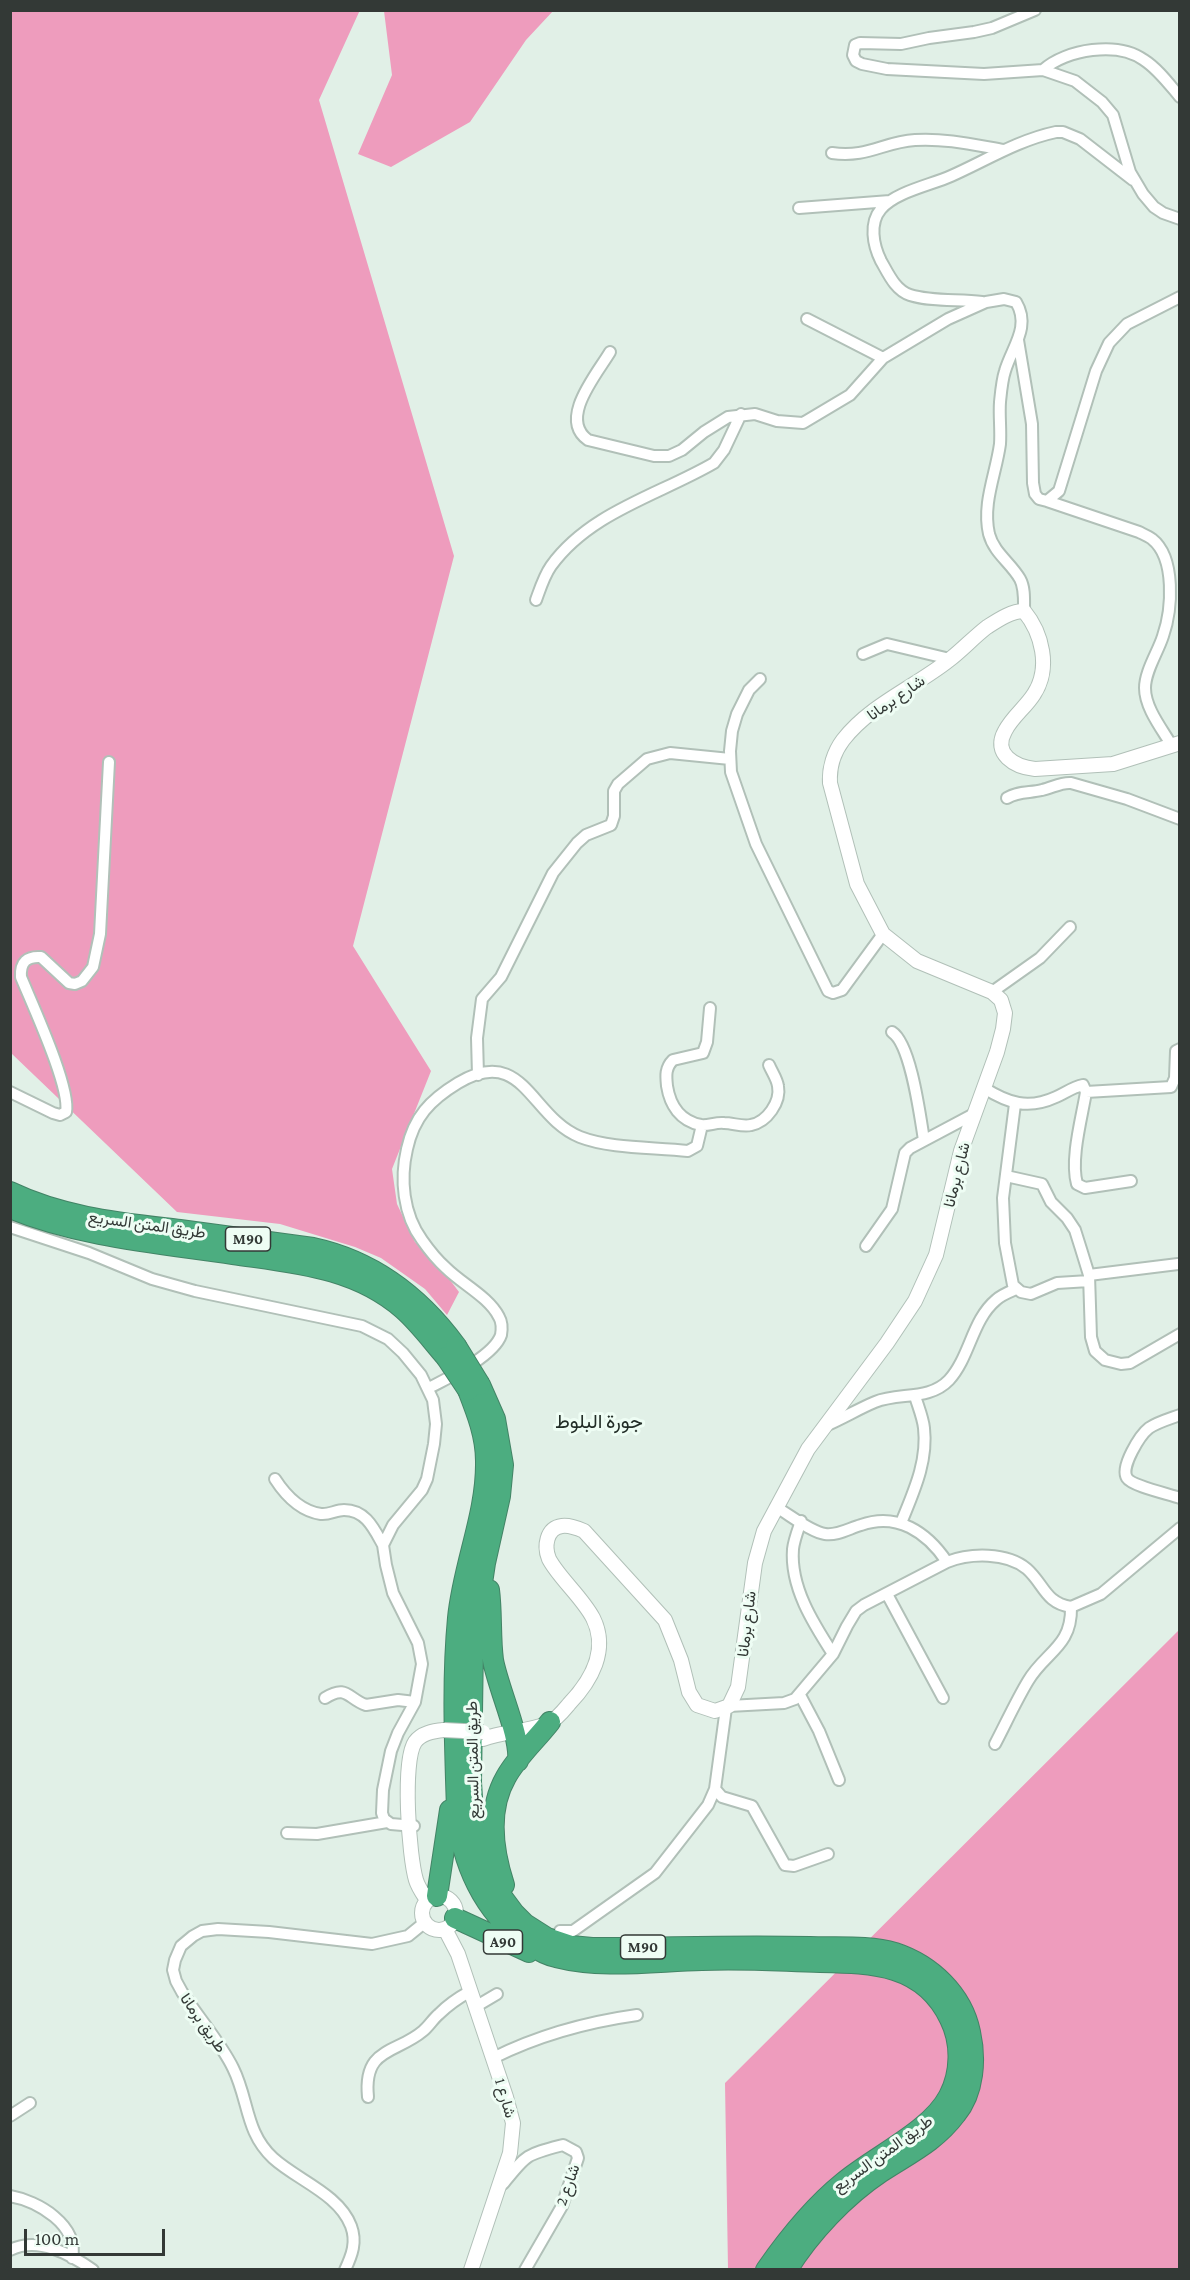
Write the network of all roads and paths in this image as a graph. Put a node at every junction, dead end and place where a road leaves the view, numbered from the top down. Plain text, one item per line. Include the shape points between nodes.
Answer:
1 (1035, 10) edge
2 (1043, 70) junction
3 (1179, 97) edge
4 (1004, 150) junction
5 (832, 153) dead end
6 (1134, 181) junction
7 (890, 201) junction
8 (798, 208) dead end
9 (1179, 219) edge
10 (1179, 297) edge
11 (986, 303) junction
12 (807, 319) dead end
13 (1018, 340) junction
14 (610, 352) dead end
15 (883, 358) junction
16 (741, 414) junction
17 (1047, 501) junction
18 (536, 600) dead end
19 (1024, 611) junction
20 (863, 654) dead end
21 (950, 659) junction
22 (760, 679) dead end
23 (1176, 745) edge
24 (730, 759) junction
25 (109, 762) dead end
26 (1052, 767) junction
27 (1064, 782) junction
28 (1007, 798) dead end
29 (1179, 819) edge
30 (1070, 927) dead end
31 (883, 934) junction
32 (992, 992) junction
33 (710, 1008) dead end
34 (892, 1032) dead end
35 (1179, 1049) edge
36 (769, 1065) dead end
37 (478, 1075) junction
38 (984, 1088) junction
39 (10, 1092) edge
40 (1086, 1092) junction
41 (1015, 1104) junction
42 (974, 1114) junction
43 (702, 1125) junction
44 (924, 1140) junction
45 (1006, 1176) junction
46 (1131, 1182) dead end
47 (10, 1192) edge
48 (10, 1208) edge
49 (10, 1227) edge
50 (866, 1246) dead end
51 (1178, 1264) dead end
52 (1089, 1278) junction
53 (1016, 1289) junction
54 (1179, 1334) edge
55 (451, 1351) junction
56 (429, 1388) junction
57 (474, 1388) junction
58 (915, 1396) junction
59 (1179, 1414) edge
60 (825, 1426) junction
61 (275, 1479) dead end
62 (1179, 1498) edge
63 (776, 1507) junction
64 (801, 1521) junction
65 (901, 1523) junction
66 (1179, 1528) edge
67 (383, 1545) junction
68 (947, 1562) junction
69 (485, 1563) junction
70 (887, 1594) junction
71 (1071, 1607) junction
72 (833, 1654) junction
73 (800, 1695) junction
74 (326, 1698) dead end
75 (943, 1698) dead end
76 (415, 1702) junction
77 (728, 1707) junction
78 (550, 1722) junction
79 (514, 1732) junction
80 (995, 1744) dead end
81 (518, 1761) junction
82 (839, 1780) dead end
83 (456, 1788) junction
84 (715, 1789) junction
85 (387, 1822) junction
86 (411, 1830) junction
87 (287, 1833) dead end
88 (828, 1854) dead end
89 (432, 1898) junction
90 (514, 1913) junction
91 (424, 1923) junction
92 (450, 1924) junction
93 (561, 1931) dead end
94 (554, 1957) junction
95 (469, 1992) junction
96 (498, 1994) dead end
97 (475, 2007) junction
98 (637, 2015) dead end
99 (493, 2058) junction
100 (368, 2097) dead end
101 (30, 2103) dead end
102 (10, 2116) edge
103 (499, 2188) junction
104 (10, 2196) edge
105 (10, 2250) edge
106 (72, 2258) junction
107 (93, 2270) edge
108 (345, 2270) edge
109 (471, 2270) edge
110 (525, 2270) edge
111 (766, 2270) edge
112 (787, 2270) edge

1 - 2 street via 974,32 893,45 860,43 855,45 853,55 856,62 887,69 994,74
2 - 3 street via 1061,57 1088,50 1133,54 1151,65
2 - 6 street via 1075,81 1108,110
4 - 5 street via 916,140 863,154
4 - 6 street via 1049,133 1063,132 1080,139
4 - 7 street
6 - 9 street via 1154,207
7 - 8 street
7 - 11 street via 874,223 874,244 894,283 908,294 926,298
10 - 17 street via 1127,324 1109,342 1096,371 1059,491
11 - 13 street via 1004,299 1016,302 1022,317
11 - 15 street via 948,319
12 - 15 street
13 - 17 street via 1032,424 1033,483 1035,494
13 - 19 street via 1005,371 1000,443 988,517 990,535 1000,556 1020,578
14 - 16 street via 578,409 577,425 588,440 669,456 716,423
15 - 16 street via 850,395 803,423
16 - 18 street via 714,463 603,520 564,550 549,569
17 - 23 street via 1139,532 1160,550 1167,567 1170,610 1145,695
19 - 21 street, شارع برمانا via 1016,611 986,628
19 - 26 street via 1041,641 1042,675 1035,693 1004,731 1002,751 1010,762 1024,768
20 - 21 street via 887,644
21 - 31 street, شارع برمانا via 864,720 842,741 829,771 857,884
22 - 24 street via 749,690 737,714
23 - 26 street via 1113,764
24 - 31 street via 756,844 828,991 842,990
24 - 37 street via 670,753 647,759 618,784 611,825 586,835 553,873 501,977 482,999
25 - 39 street via 101,923 93,967 75,984 66,981 41,957 25,960 21,968 21,977 62,1080 68,1104 66,1113 53,1113
26 - 27 street
27 - 28 street
27 - 29 street via 1127,799
30 - 32 street via 1040,958
31 - 32 street, شارع برمانا via 917,961
32 - 38 street, شارع برمانا via 1001,1000 1005,1013
33 - 43 street via 703,1053 673,1060 666,1069 668,1094 675,1111
34 - 44 street via 903,1045
35 - 40 street via 1171,1087
36 - 43 street via 779,1095 767,1115 750,1126 716,1122
37 - 43 street via 489,1071 514,1077 549,1115 579,1137 603,1143 688,1151 697,1146
37 - 56 street via 438,1095 422,1113 412,1128 402,1183 406,1206 421,1238 445,1268 499,1317 501,1334 479,1359
38 - 41 street
38 - 42 street, شارع برمانا
40 - 41 street via 1083,1085 1045,1101
40 - 46 street via 1076,1155 1077,1184 1085,1188
41 - 45 street
42 - 44 street
42 - 60 street, شارع برمانا via 928,1274 887,1343
44 - 50 street via 905,1153 892,1209
45 - 52 street via 1045,1186 1051,1202 1075,1230
45 - 53 street via 1003,1222
47 - 55 highway, طريق المتن السريع / M90 via 61,1211 116,1223 336,1253 376,1272 411,1296 430,1313
48 - 55 highway, طريق المتن السريع / M90 via 95,1234 327,1269 366,1285 403,1308
49 - 56 street via 152,1279 362,1326 388,1339
51 - 52 street
52 - 53 street via 1056,1283 1031,1294
52 - 54 street via 1093,1346 1105,1360 1130,1363
53 - 58 street via 996,1299 986,1311 948,1380
55 - 57 highway, طريق المتن السريع / M90, bridge
56 - 67 street via 436,1424 426,1479
57 - 69 highway, طريق المتن السريع / M90 via 495,1419 503,1465
57 - 83 highway, طريق المتن السريع / M90 via 484,1438 485,1485 458,1616
58 - 60 street via 886,1398
58 - 65 street via 924,1427 924,1454
59 - 62 street via 1143,1434 1125,1473 1136,1484
60 - 63 street, شارع برمانا
61 - 67 street via 286,1495 307,1511 324,1515 342,1510 356,1512 370,1522
63 - 64 street
63 - 77 street, شارع برمانا via 757,1552 740,1678
64 - 65 street via 829,1534 876,1520
64 - 72 street via 793,1548 798,1588
65 - 68 street via 913,1527
66 - 71 street via 1101,1594
67 - 76 street via 393,1593 420,1653 422,1672
68 - 70 street
68 - 71 street via 997,1556 1017,1562 1028,1569 1053,1601
69 - 79 highway via 493,1658
69 - 90 highway, طريق المتن السريع / M90 via 473,1643 472,1810 488,1878
70 - 72 street via 856,1611
70 - 75 street
71 - 80 street via 1071,1622 1060,1644 1028,1681
72 - 73 street
73 - 77 street via 784,1703
73 - 82 street
74 - 76 street via 341,1692 366,1705 398,1700
76 - 85 street via 398,1733 386,1769 382,1814
77 - 78 street via 715,1711 697,1705 688,1692 681,1660 665,1620 597,1542 584,1531 559,1526 547,1538 545,1547 550,1560 593,1617 600,1647 594,1670 583,1689
77 - 84 street
78 - 79 street
78 - 81 highway
79 - 81 highway
79 - 86 street, bridge via 424,1734 416,1740 407,1773
81 - 90 highway via 501,1786 494,1822 497,1863
83 - 89 highway via 441,1880
83 - 94 highway, طريق المتن السريع / M90 via 459,1831 478,1889 518,1936
84 - 88 street via 722,1797 752,1806 785,1865 794,1866
84 - 93 street via 708,1805 656,1873 573,1931
85 - 86 street
85 - 87 street via 317,1834
86 - 89 street via 416,1881
89 - 91 street via 421,1913
89 - 92 street via 443,1896 452,1902 455,1907
90 - 112 highway, طريق المتن السريع / M90 via 547,1938 571,1946 744,1945 893,1952 923,1966 949,1988 968,2023 973,2042 971,2078 958,2112 932,2141 855,2193 813,2235
91 - 92 street via 431,1929
91 - 108 street, طريق برمانا via 408,1936 372,1944 218,1929 193,1935 181,1946 175,1960 176,1981 239,2080 259,2143 281,2165 333,2203 351,2225 353,2251
92 - 94 highway, A90 via 523,1952
92 - 95 street, شارع 1
94 - 111 highway, طريق المتن السريع / M90 via 598,1963 708,1959 875,1965 917,1980 948,2013 959,2059 955,2083 939,2113 821,2201
95 - 97 street, شارع 1
95 - 100 street via 448,2006 420,2034 381,2055 368,2080
96 - 97 street
97 - 99 street, شارع 1
98 - 99 street via 578,2026
99 - 103 street, شارع 1 via 513,2124 510,2153
101 - 102 street
103 - 109 street, شارع 1
103 - 110 street, شارع 2 via 523,2158 533,2153 563,2145 576,2152 578,2158 566,2197
104 - 106 street via 33,2202 59,2221 74,2245
105 - 106 street via 36,2244
106 - 107 street

